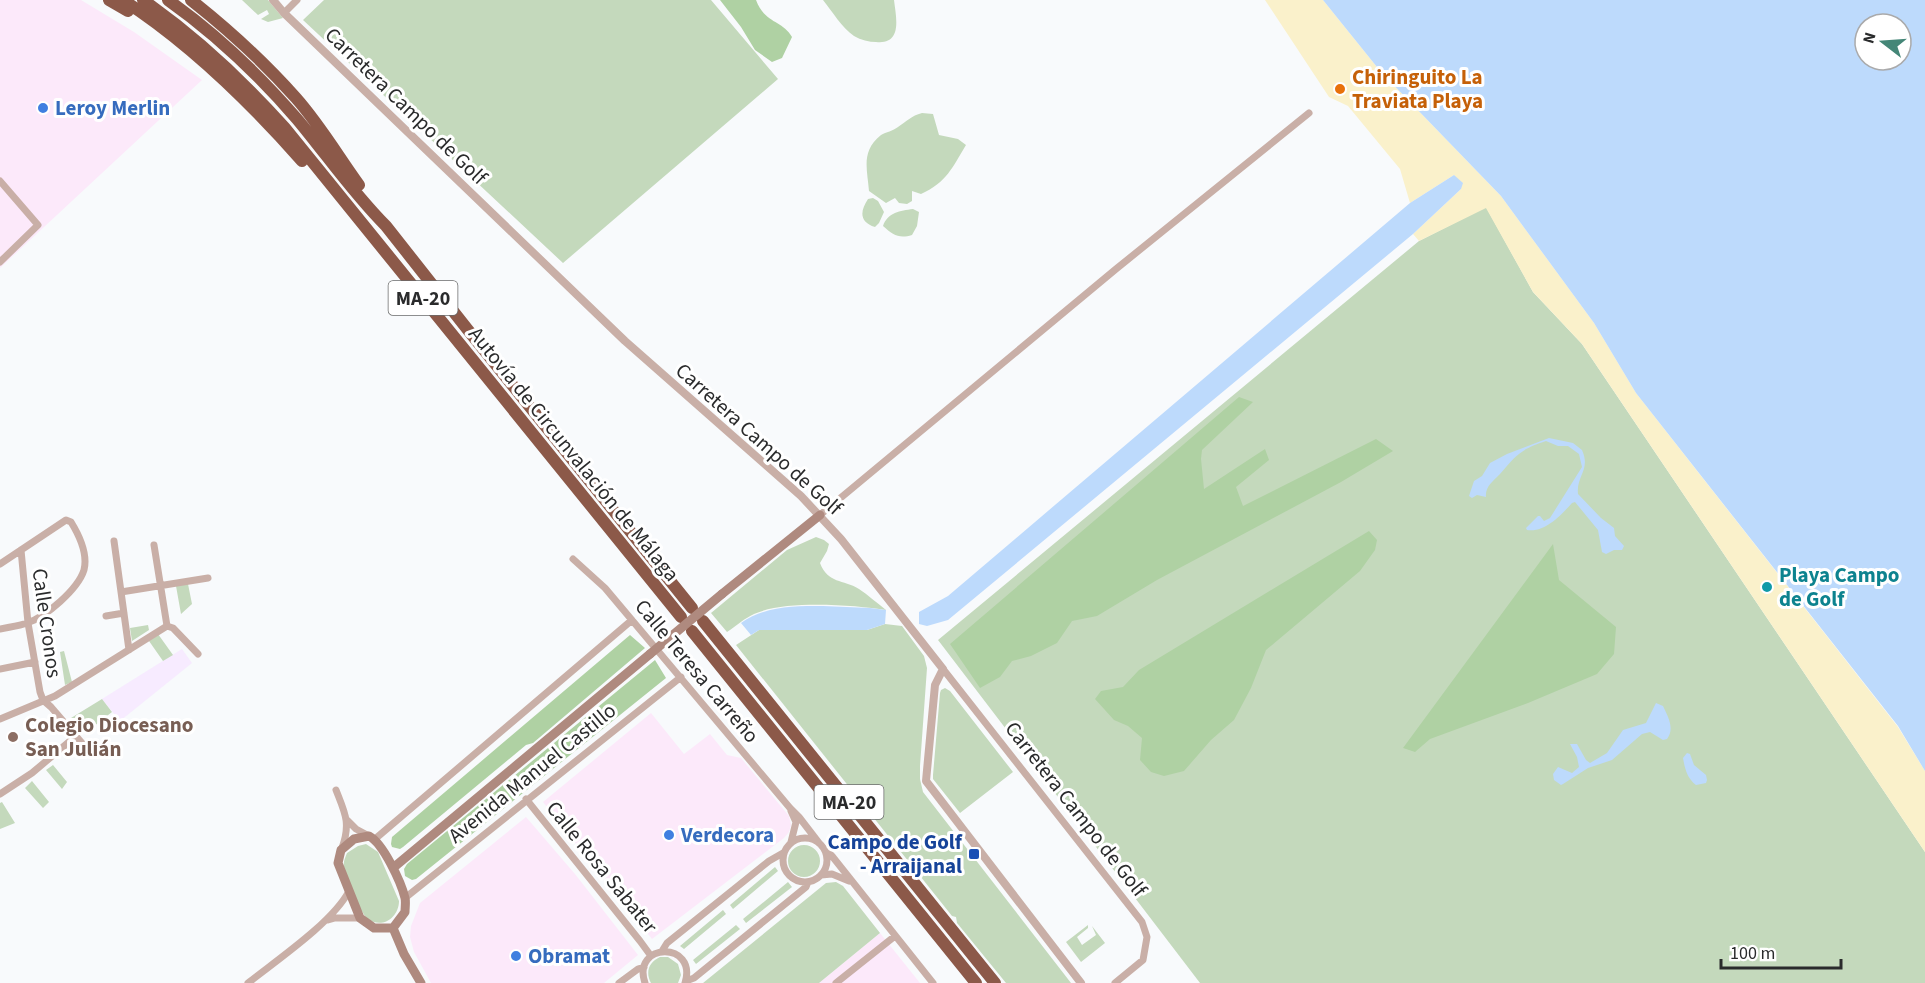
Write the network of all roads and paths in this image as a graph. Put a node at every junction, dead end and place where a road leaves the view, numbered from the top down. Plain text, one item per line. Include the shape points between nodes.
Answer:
1 (109, 0) edge
2 (123, 0) edge
3 (143, 0) edge
4 (168, 0) edge
5 (191, 0) edge
6 (273, 0) edge
7 (297, 0) edge
8 (284, 13) junction
9 (171, 35) junction
10 (1309, 113) dead end
11 (0, 181) edge
12 (352, 210) junction
13 (386, 226) junction
14 (0, 262) edge
15 (819, 515) junction
16 (114, 542) dead end
17 (154, 545) dead end
18 (21, 550) junction
19 (573, 559) dead end
20 (0, 564) edge
21 (208, 578) dead end
22 (161, 585) junction
23 (121, 592) junction
24 (692, 608) dead end
25 (124, 613) junction
26 (106, 616) dead end
27 (681, 617) dead end
28 (632, 620) junction
29 (703, 621) dead end
30 (28, 623) junction
31 (167, 626) junction
32 (0, 629) edge
33 (692, 631) dead end
34 (129, 650) junction
35 (198, 654) dead end
36 (35, 662) junction
37 (0, 669) edge
38 (943, 669) junction
39 (681, 677) junction
40 (43, 700) junction
41 (0, 719) edge
42 (76, 736) junction
43 (88, 750) dead end
44 (336, 790) dead end
45 (0, 794) edge
46 (526, 800) junction
47 (790, 808) junction
48 (347, 820) junction
49 (372, 838) junction
50 (792, 842) junction
51 (819, 843) junction
52 (825, 849) junction
53 (341, 850) junction
54 (783, 853) junction
55 (393, 868) junction
56 (821, 875) junction
57 (808, 882) junction
58 (854, 884) junction
59 (349, 891) junction
60 (405, 898) junction
61 (360, 918) junction
62 (326, 920) junction
63 (393, 928) junction
64 (895, 936) junction
65 (662, 951) junction
66 (651, 956) junction
67 (644, 967) junction
68 (685, 982) edge
69 (248, 983) edge
70 (421, 983) edge
71 (620, 983) edge
72 (645, 983) edge
73 (836, 983) edge
74 (933, 983) edge
75 (976, 983) edge
76 (995, 983) edge
77 (1081, 983) edge
78 (1115, 983) edge

1 - 9 highway
2 - 9 highway
3 - 12 highway, Autovía de Circunvalación de Málaga / MA-20 via 235,74
4 - 13 highway, Autovía de Circunvalación de Málaga / MA-20 via 220,41 272,91
5 - 13 highway via 246,46 296,99 376,206
6 - 8 street, Carretera Campo de Golf
7 - 8 street
8 - 15 street, Carretera Campo de Golf via 625,341
9 - 12 highway via 253,106 337,201
10 - 15 street
11 - 14 street via 38,225
12 - 27 highway, Autovía de Circunvalación de Málaga / MA-20
13 - 24 highway, Autovía de Circunvalación de Málaga / MA-20
15 - 38 street, Carretera Campo de Golf
15 - 55 main road, Avenida Manuel Castillo, bridge
16 - 23 street
17 - 22 street
18 - 20 street
18 - 30 street, Calle Cronos
18 - 30 street via 66,520 80,536 84,569 54,607
19 - 28 street, Calle Teresa Carreño
21 - 22 street
22 - 23 street
22 - 31 street
23 - 25 street
25 - 26 street
25 - 34 street
28 - 39 street, Calle Teresa Carreño
28 - 49 street
29 - 76 highway, MA-20
30 - 32 street
30 - 36 street, Calle Cronos
31 - 34 street
31 - 35 street
33 - 75 highway, MA-20
34 - 40 street
36 - 37 street
36 - 40 street, Calle Cronos
38 - 77 street via 935,685 926,781
38 - 78 street, Carretera Campo de Golf via 1142,922 1147,938 1143,960
39 - 46 street, Avenida Manuel Castillo
39 - 47 street, Calle Teresa Carreño
40 - 41 street
40 - 42 street
42 - 43 street
42 - 45 street
44 - 48 street
46 - 60 street, Avenida Manuel Castillo
46 - 66 street, Calle Rosa Sabater
47 - 50 street via 796,822
47 - 51 street, Calle Teresa Carreño
48 - 49 street
48 - 53 street via 348,831
49 - 53 main road via 354,839
49 - 55 main road
50 - 51 street via 806,837
50 - 54 street
51 - 52 street
52 - 56 street via 827,863
52 - 58 street
53 - 59 main road via 338,863
54 - 57 street via 788,875
54 - 65 street via 667,943
55 - 60 main road
56 - 57 street
56 - 58 street via 832,874
57 - 68 street
58 - 64 street
59 - 61 main road
59 - 62 street
60 - 63 main road via 405,912
61 - 62 street
61 - 63 main road via 374,928
62 - 69 street
63 - 70 main road
64 - 73 street
64 - 74 street
65 - 66 street
65 - 68 street via 682,959 687,973
66 - 67 street
67 - 71 street
67 - 72 street

